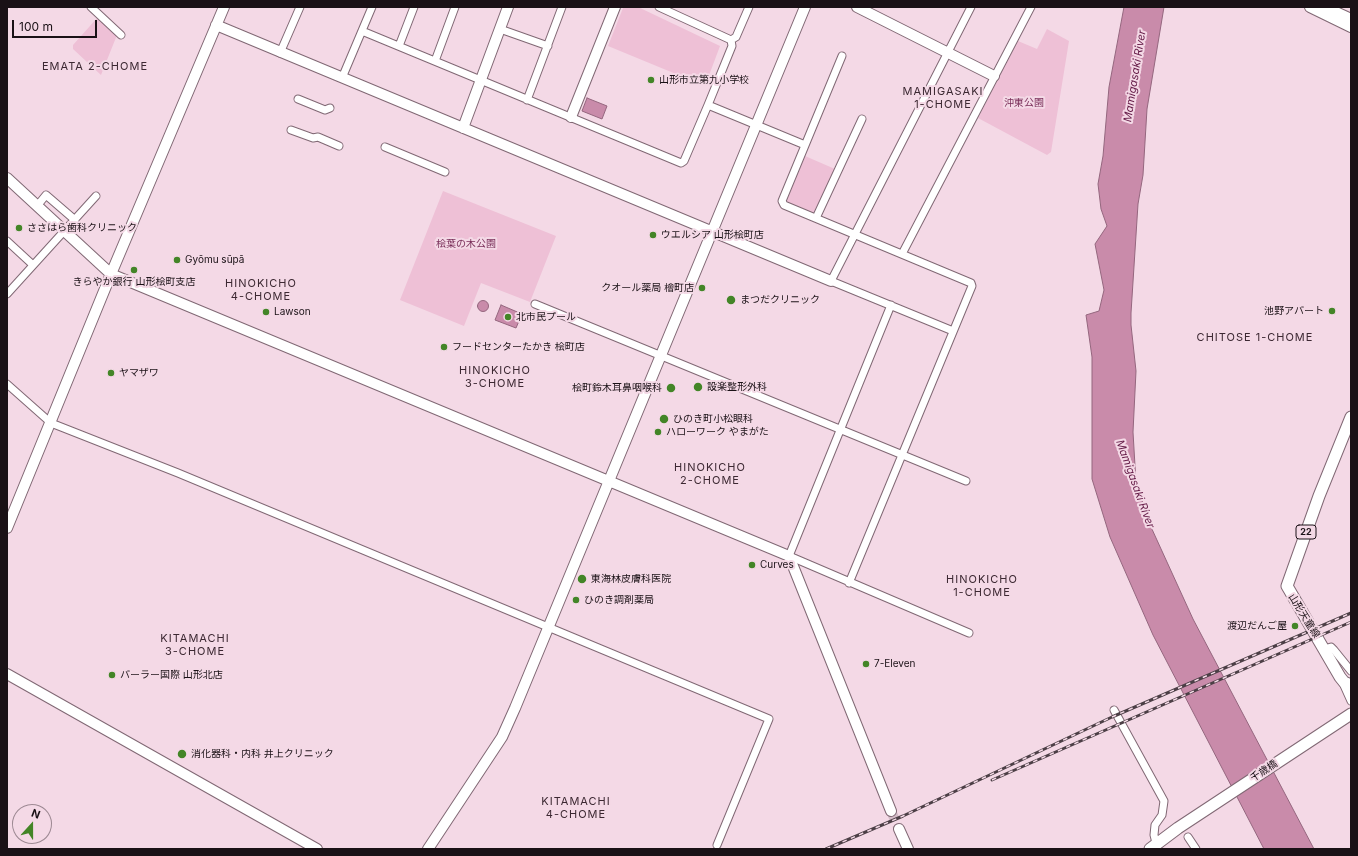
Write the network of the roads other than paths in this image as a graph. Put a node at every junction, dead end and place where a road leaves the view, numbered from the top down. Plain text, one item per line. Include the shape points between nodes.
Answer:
1 (91, 7) edge
2 (224, 7) edge
3 (300, 7) edge
4 (372, 7) edge
5 (414, 7) edge
6 (455, 7) edge
7 (508, 7) edge
8 (562, 7) edge
9 (615, 7) edge
10 (659, 7) edge
11 (749, 7) edge
12 (806, 7) edge
13 (857, 7) edge
14 (971, 7) edge
15 (1031, 7) edge
16 (1310, 7) edge
17 (1326, 7) edge
18 (1351, 19) edge
19 (216, 26) junction
20 (1351, 27) edge
21 (500, 29) junction
22 (362, 31) junction
23 (121, 35) dead end
24 (731, 40) junction
25 (398, 46) junction
26 (548, 46) junction
27 (947, 51) junction
28 (280, 52) junction
29 (842, 56) dead end
30 (434, 61) junction
31 (994, 76) junction
32 (342, 78) junction
33 (481, 80) junction
34 (298, 99) dead end
35 (527, 100) junction
36 (708, 105) junction
37 (330, 108) dead end
38 (571, 117) junction
39 (862, 119) dead end
40 (757, 125) junction
41 (463, 128) junction
42 (291, 130) dead end
43 (805, 145) junction
44 (339, 146) dead end
45 (385, 147) dead end
46 (445, 172) dead end
47 (7, 178) edge
48 (96, 196) dead end
49 (37, 206) junction
50 (816, 218) junction
51 (75, 220) junction
52 (64, 231) junction
53 (712, 232) junction
54 (854, 234) junction
55 (7, 242) edge
56 (902, 254) junction
57 (33, 265) junction
58 (111, 274) junction
59 (831, 281) junction
60 (7, 294) edge
61 (535, 304) dead end
62 (891, 305) junction
63 (953, 331) junction
64 (662, 355) junction
65 (7, 384) edge
66 (1351, 417) edge
67 (51, 423) junction
68 (842, 429) junction
69 (902, 454) junction
70 (966, 481) dead end
71 (610, 482) junction
72 (7, 528) edge
73 (789, 556) junction
74 (849, 582) junction
75 (548, 626) junction
76 (969, 633) dead end
77 (1324, 649) junction
78 (1351, 671) edge
79 (7, 674) edge
80 (1346, 678) edge
81 (1351, 686) edge
82 (1351, 701) edge
83 (1114, 710) dead end
84 (1351, 714) edge
85 (892, 811) tunnel mouth
86 (899, 829) tunnel mouth
87 (1188, 836) dead end
88 (716, 845) dead end
89 (1155, 847) edge
90 (317, 849) edge
91 (428, 849) edge
92 (908, 849) edge
93 (1196, 849) edge

1 - 23 street
2 - 19 street
3 - 28 street
4 - 22 street
5 - 25 street
6 - 30 street
7 - 21 street
8 - 26 street
9 - 38 street
10 - 24 street
11 - 24 street via 736,37
12 - 40 street
13 - 27 street
14 - 27 street
15 - 31 street
16 - 20 street
17 - 18 street
19 - 28 street
19 - 58 street
21 - 26 street
21 - 33 street
22 - 25 street
22 - 32 street
24 - 36 street via 732,46
25 - 30 street
26 - 35 street
27 - 31 street
27 - 54 street
28 - 32 street
29 - 43 street
30 - 33 street
31 - 56 street
32 - 41 street
33 - 35 street
33 - 41 street
34 - 37 street via 326,110
35 - 38 street
36 - 38 street via 681,163
36 - 40 street
39 - 50 street
40 - 43 street
40 - 53 street
41 - 53 street
42 - 44 street
43 - 50 street via 782,201 784,205
45 - 46 street
47 - 49 street
48 - 51 street
49 - 51 street via 46,194
49 - 52 street
50 - 54 street
51 - 52 street
52 - 57 street
52 - 58 street
53 - 59 street
53 - 64 street
54 - 56 street
54 - 59 street
55 - 57 street
56 - 63 street via 971,283
57 - 60 street
58 - 67 street
58 - 71 street
59 - 62 street
61 - 64 street
62 - 63 street
62 - 68 street
63 - 69 street
64 - 68 street
64 - 71 street
65 - 67 street
66 - 77 main road, 山形天童線 / 22 via 1287,586
67 - 72 street
67 - 75 street
68 - 69 street
68 - 73 street
69 - 70 street
69 - 74 street
71 - 73 street
71 - 75 street
73 - 74 street
73 - 85 street
74 - 76 street
75 - 88 street via 769,719
75 - 91 street via 502,737
77 - 78 street via 1331,647
77 - 80 main road, 山形天童線 / 22
79 - 90 street
80 - 81 main road, 山形天童線 / 22 via 1344,682
80 - 82 street
83 - 89 street via 1164,801 1162,815 1155,825
84 - 89 main road, 千歳橋 via 1178,828
86 - 92 street
87 - 93 street

